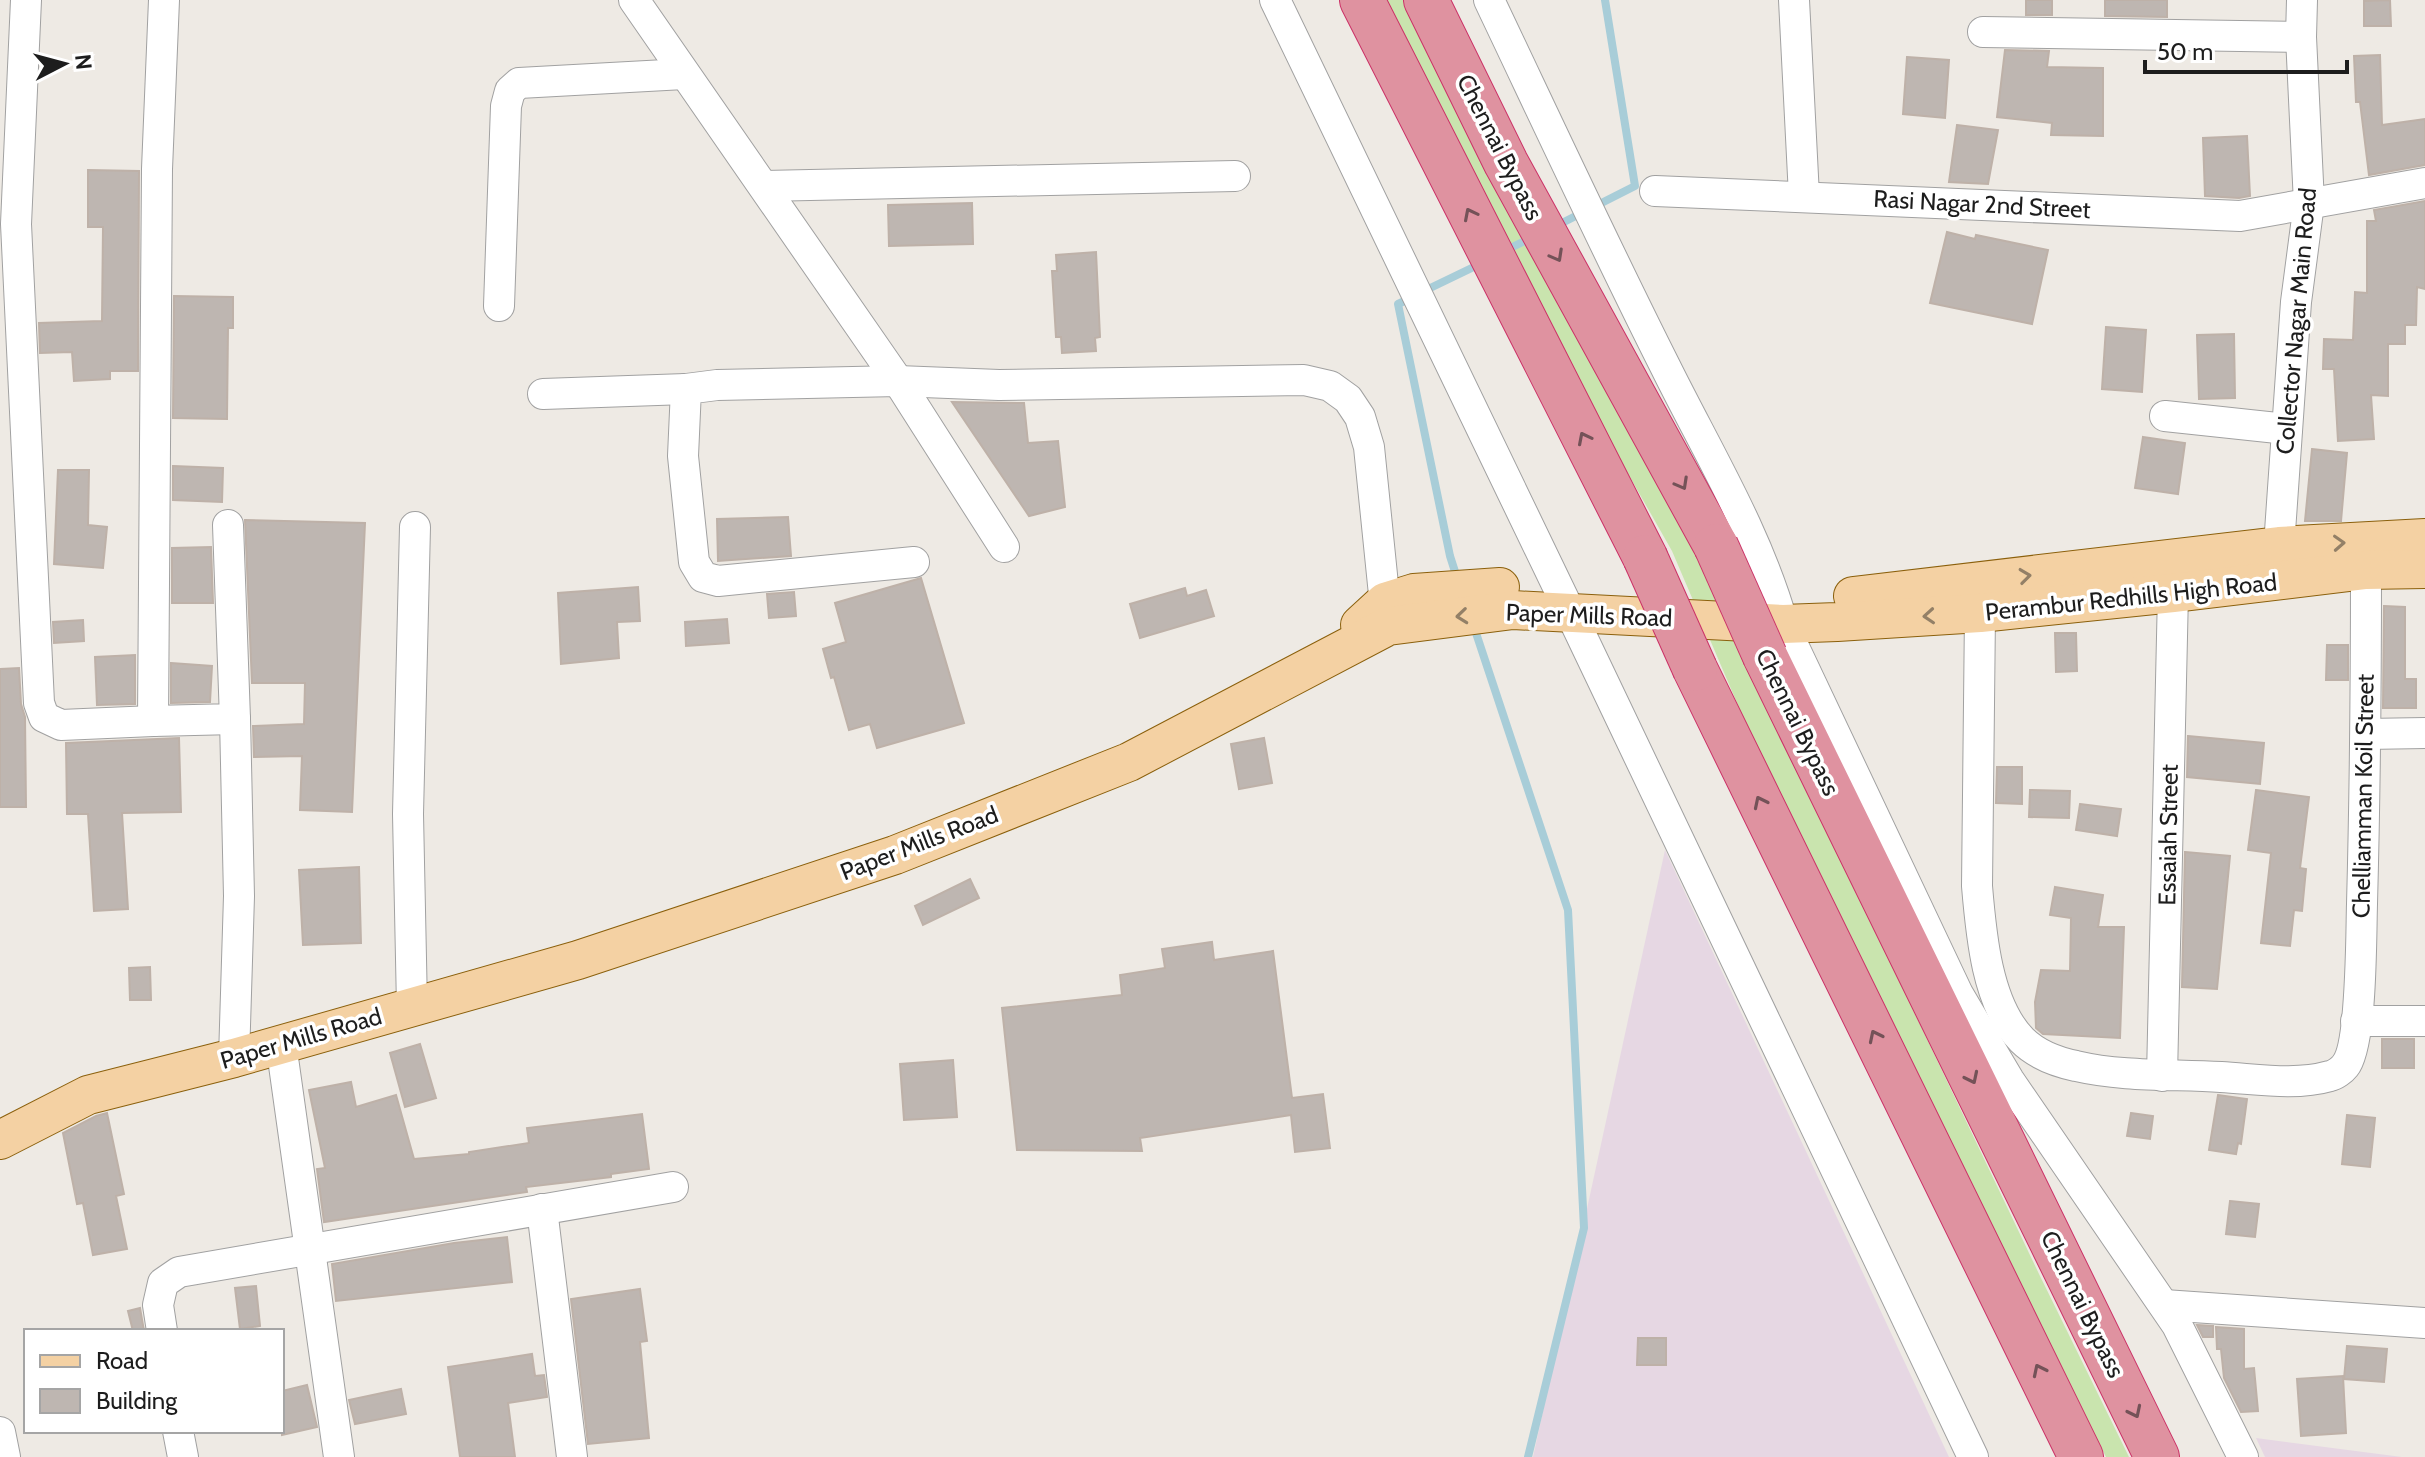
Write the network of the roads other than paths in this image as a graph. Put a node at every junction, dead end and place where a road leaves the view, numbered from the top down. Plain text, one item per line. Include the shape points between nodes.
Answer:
1 (26, 0) edge
2 (164, 0) edge
3 (634, 0) edge
4 (1275, 0) edge
5 (1362, 0) edge
6 (1426, 0) edge
7 (1489, 0) edge
8 (1794, 0) edge
9 (2302, 0) edge
10 (1983, 32) dead end
11 (2301, 37) junction
12 (684, 74) junction
13 (1235, 176) dead end
14 (2425, 183) edge
15 (764, 186) junction
16 (1655, 191) dead end
17 (1804, 196) junction
18 (2309, 203) junction
19 (499, 306) dead end
20 (898, 381) junction
21 (686, 389) junction
22 (543, 394) dead end
23 (2165, 416) dead end
24 (2287, 429) junction
25 (228, 525) dead end
26 (415, 527) dead end
27 (2425, 538) edge
28 (1004, 547) dead end
29 (914, 562) dead end
30 (2281, 563) junction
31 (2425, 569) edge
32 (2366, 570) junction
33 (1560, 590) junction
34 (2173, 593) junction
35 (1400, 611) junction
36 (1980, 613) junction
37 (1837, 622) joint
38 (1775, 626) junction
39 (235, 719) junction
40 (153, 721) junction
41 (2425, 733) edge
42 (2366, 734) junction
43 (412, 1007) junction
44 (2356, 1021) junction
45 (2425, 1021) edge
46 (281, 1044) junction
47 (234, 1058) junction
48 (2162, 1076) junction
49 (0, 1140) edge
50 (673, 1187) dead end
51 (542, 1209) junction
52 (309, 1250) junction
53 (2164, 1305) junction
54 (2425, 1323) edge
55 (162, 1329) edge
56 (0, 1432) edge
57 (178, 1433) edge
58 (2076, 1451) edge
59 (2157, 1456) edge
60 (5, 1457) edge
61 (183, 1457) edge
62 (339, 1457) edge
63 (572, 1457) edge
64 (1973, 1457) edge
65 (2243, 1457) edge

1 - 40 street via 16,224 39,703 44,717 61,725
2 - 40 street via 157,169
3 - 12 street
4 - 33 street
58 -> 5 highway, bridge via 1645,557
6 -> 38 highway, Chennai Bypass, bridge via 1506,163 1716,546
7 - 38 street via 1748,527
8 - 17 street
9 - 11 street, Collector Nagar Main Road
10 - 11 street
11 - 18 street, Collector Nagar Main Road
12 - 15 street
12 - 19 street via 519,83 510,91
13 - 15 street
14 - 18 street, Rasi Nagar 2nd Street
15 - 20 street
16 - 17 street, Rasi Nagar 2nd Street
17 - 18 street, Rasi Nagar 2nd Street via 2240,216
18 - 24 street, Collector Nagar Main Road
20 - 21 street
20 - 28 street
20 - 35 street via 999,385 1304,380 1330,386 1360,417
21 - 22 street
21 - 29 street via 683,456 694,562 703,577 718,581
23 - 24 street
24 - 30 street, Collector Nagar Main Road
25 - 39 street
26 - 43 street via 408,814
30 -> 27 main road, Perambur Redhills High Road
30 - 32 main road, Perambur Redhills High Road
30 - 34 main road, Perambur Redhills High Road
38 -> 30 main road, Perambur Redhills High Road via 1864,596
31 - 32 main road, Perambur Redhills High Road
32 - 42 street, Chelliamman Koil Street
33 - 35 main road, Paper Mills Road
33 - 38 main road, Paper Mills Road
33 - 64 street
34 - 36 main road, Perambur Redhills High Road
34 - 48 street, Essaiah Street
35 - 43 main road, Paper Mills Road via 1129,762 895,855 578,960
36 -> 37 main road, Perambur Redhills High Road
36 - 48 street, Chelliamman Koil Street via 1977,886 1981,931 1999,1007 2022,1041 2048,1058 2079,1067
37 - 38 main road, Paper Mills Road
38 - 53 street via 1958,994 2009,1080
38 -> 59 highway, Chennai Bypass
39 - 40 street
39 - 47 street via 239,896
41 - 42 street
42 - 44 street, Chelliamman Koil Street
43 - 46 main road, Paper Mills Road
44 - 45 street
44 - 48 street, Chelliamman Koil Street via 2346,1065 2333,1076 2285,1081
46 - 47 main road, Paper Mills Road
46 - 52 street
47 - 49 main road, Paper Mills Road via 88,1095
50 - 51 street
51 - 52 street
51 - 63 street
52 - 55 street via 179,1272 163,1283 158,1305
52 - 62 street
53 - 54 street
53 - 65 street
56 - 60 street
57 - 61 street

